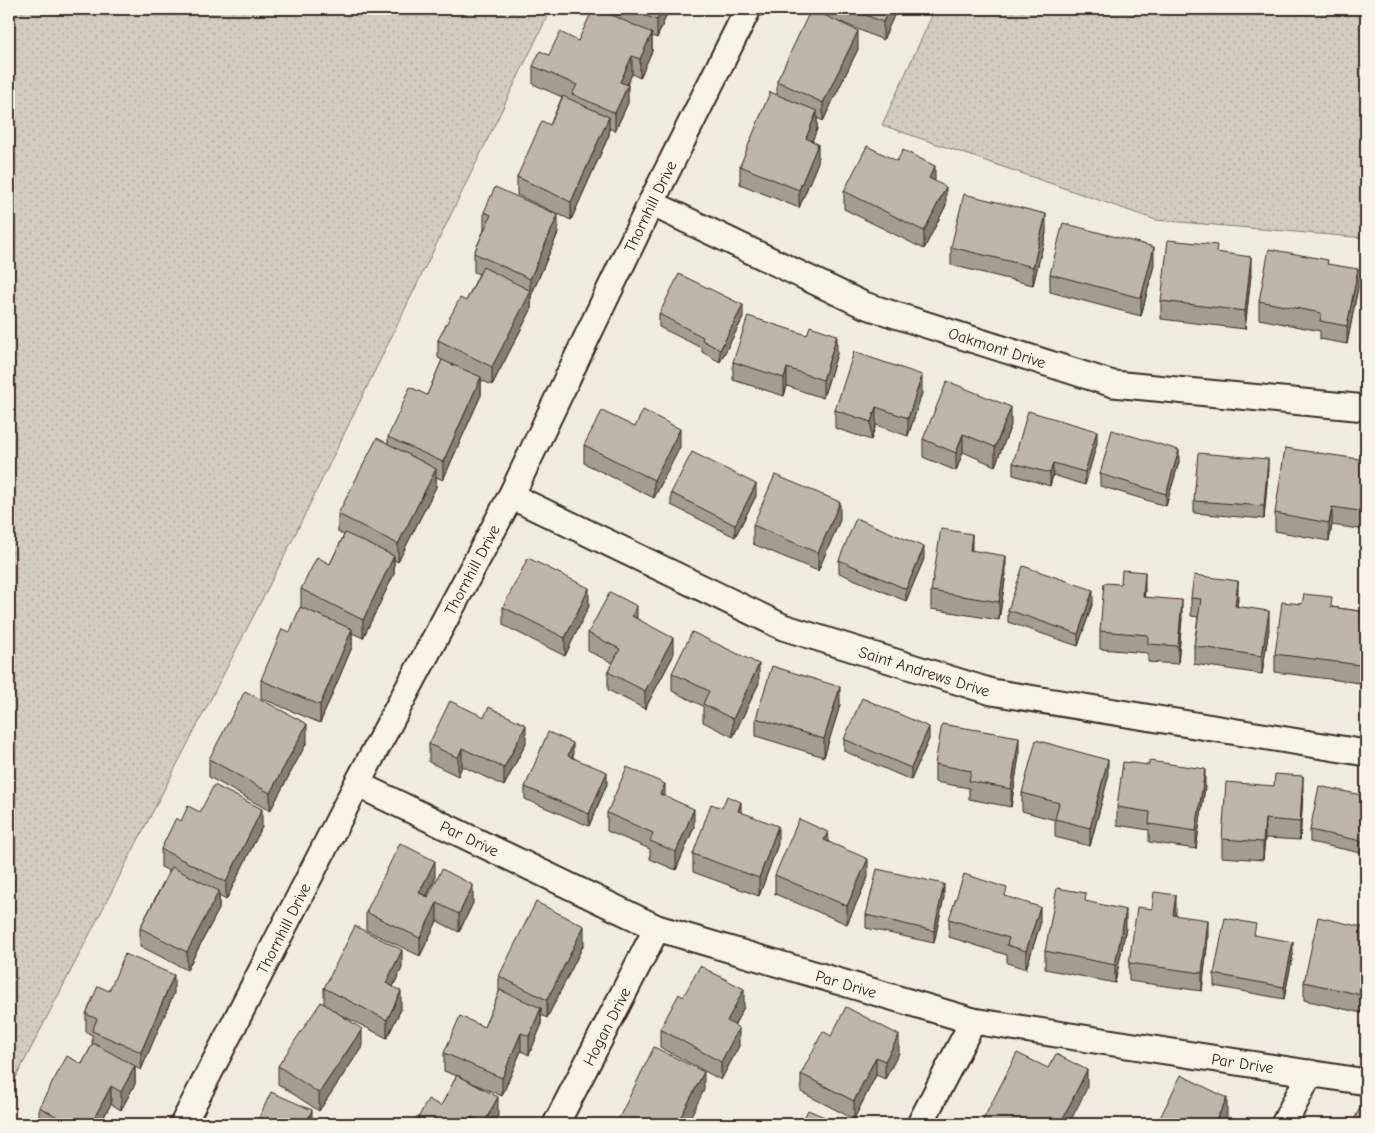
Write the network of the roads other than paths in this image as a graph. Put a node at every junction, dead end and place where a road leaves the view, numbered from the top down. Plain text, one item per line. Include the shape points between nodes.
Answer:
1 (748, 9) edge
2 (651, 203) junction
3 (1366, 408) edge
4 (511, 496) junction
5 (1366, 753) edge
6 (357, 784) junction
7 (657, 928) junction
8 (973, 1021) junction
9 (1310, 1073) junction
10 (1366, 1082) edge
11 (183, 1124) edge
12 (556, 1124) edge
13 (920, 1124) edge
14 (1284, 1124) edge

1 - 2 street, Thornhill Drive
2 - 3 street, Oakmont Drive via 864,305 1112,384
2 - 4 street, Thornhill Drive
4 - 5 street, Saint Andrews Drive via 783,627 992,692
4 - 6 street, Thornhill Drive
6 - 7 street, Par Drive
6 - 11 street, Thornhill Drive
7 - 8 street, Par Drive
7 - 12 street, Hogan Drive
8 - 9 street, Par Drive
8 - 13 street
9 - 10 street, Par Drive
9 - 14 street

